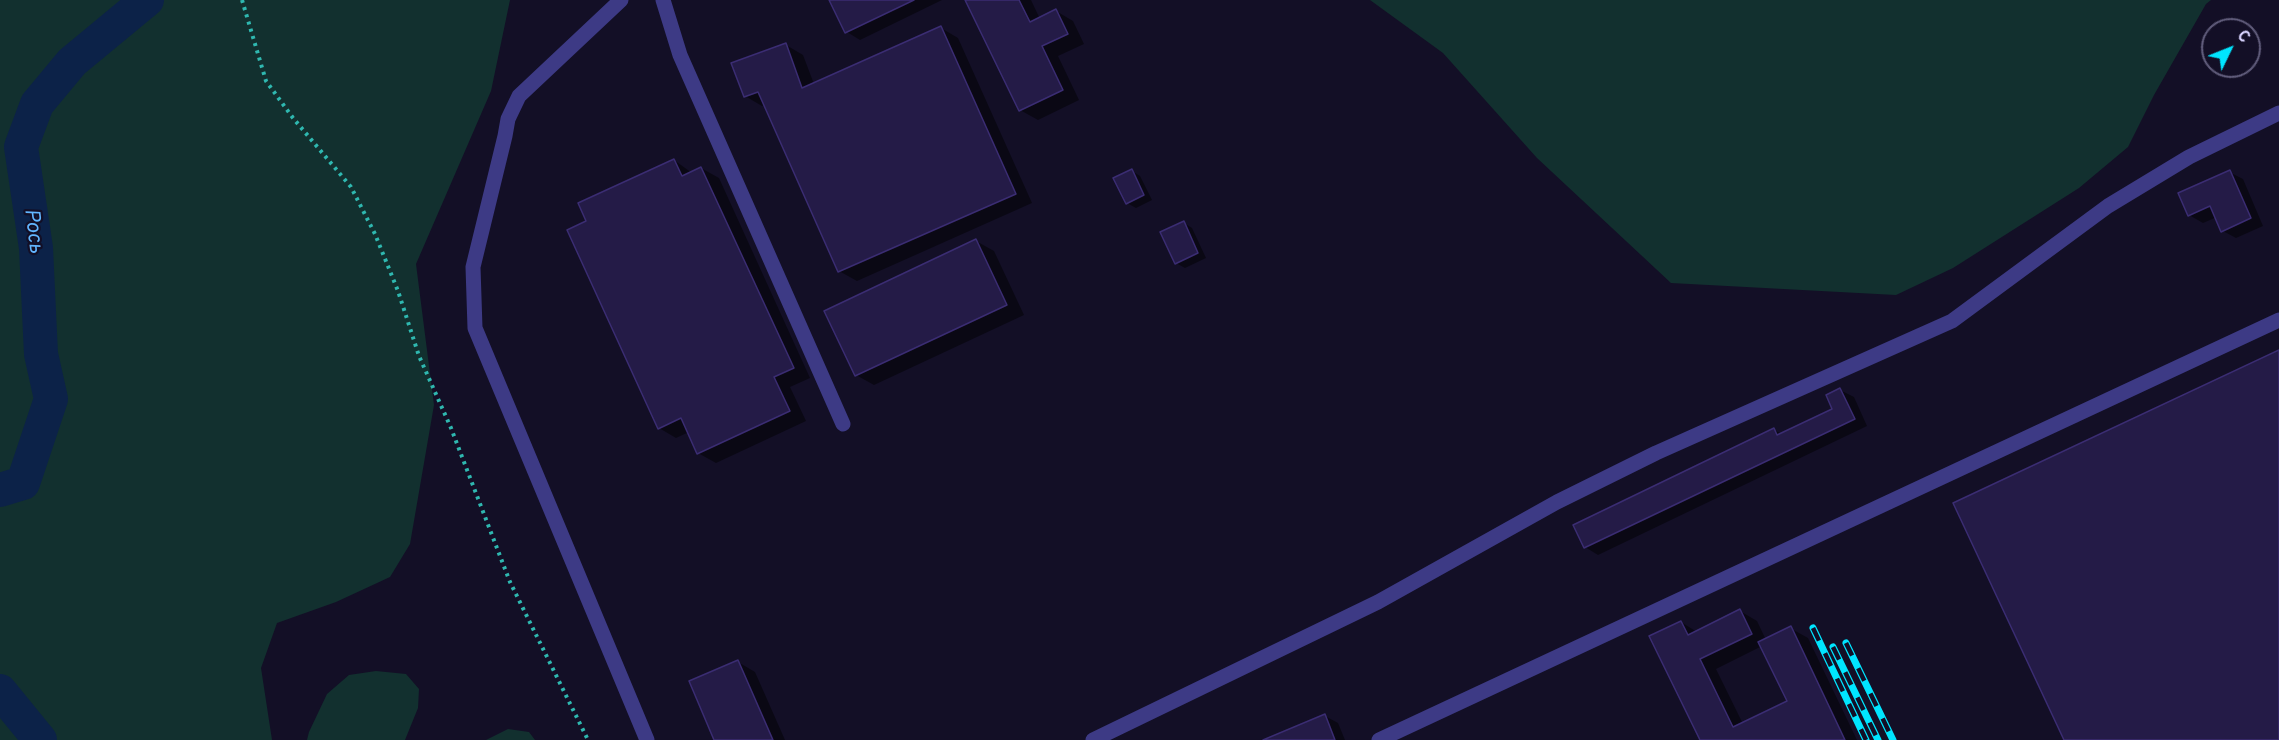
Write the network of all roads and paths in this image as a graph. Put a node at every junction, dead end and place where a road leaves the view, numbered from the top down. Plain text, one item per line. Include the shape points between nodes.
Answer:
1 (242, 0) edge
2 (621, 0) edge
3 (663, 0) edge
4 (2279, 113) edge
5 (2279, 320) edge
6 (843, 424) dead end
7 (588, 740) edge
8 (647, 740) edge
9 (1093, 740) edge
10 (1379, 740) edge

1 - 7 path via 266,81 351,187 375,234 419,356 510,582
2 - 8 lane via 519,96 508,119 472,267 475,328
3 - 6 lane via 680,55
4 - 9 lane via 2189,157 2108,206 1952,321 1656,453 1557,502 1378,603
5 - 10 lane

